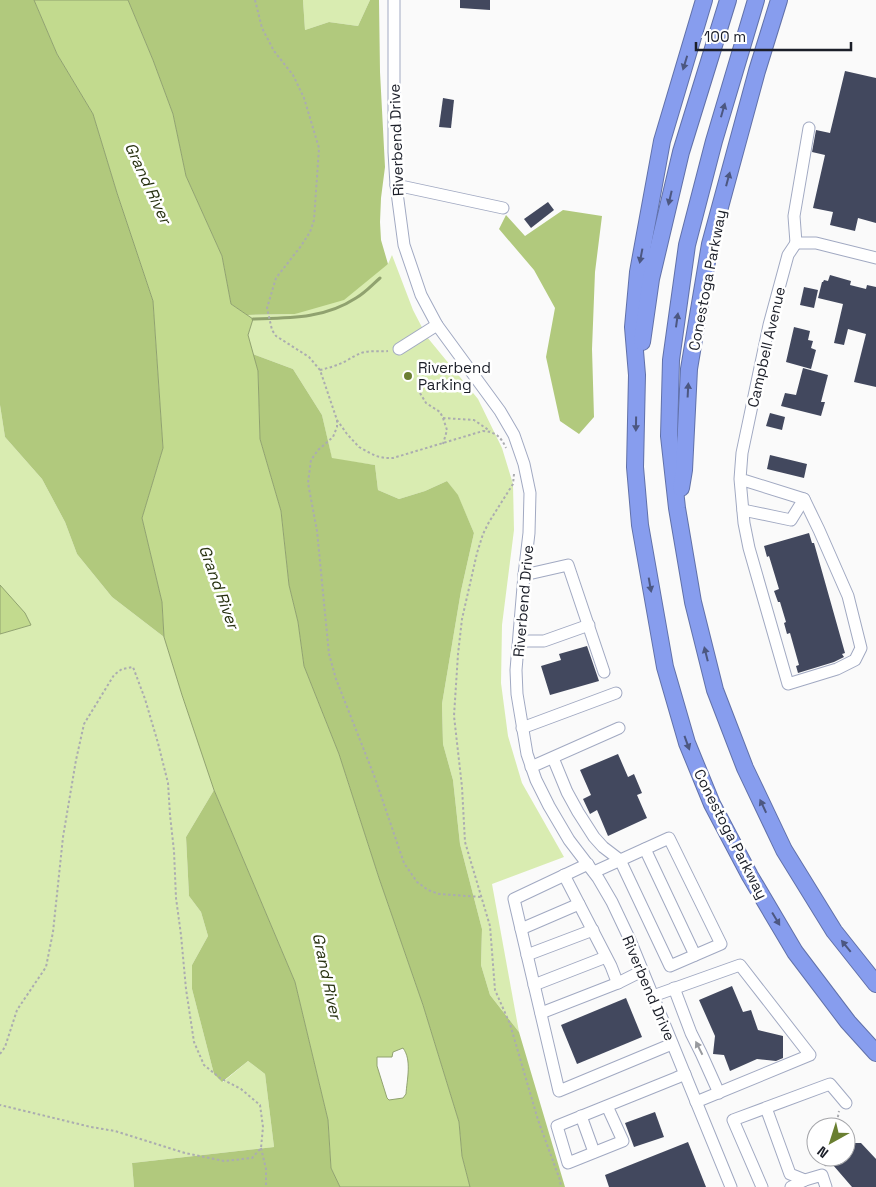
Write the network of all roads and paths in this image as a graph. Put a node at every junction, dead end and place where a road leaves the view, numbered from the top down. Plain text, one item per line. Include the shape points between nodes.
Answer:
1 (255, 0) edge
2 (394, 0) edge
3 (704, 0) edge
4 (728, 0) edge
5 (756, 0) edge
6 (779, 0) edge
7 (808, 128) dead end
8 (396, 186) junction
9 (503, 208) dead end
10 (796, 243) junction
11 (876, 258) edge
12 (436, 325) junction
13 (399, 349) joint
14 (320, 370) junction
15 (637, 375) junction
16 (420, 393) dead end
17 (443, 418) junction
18 (337, 420) junction
19 (491, 432) junction
20 (443, 444) junction
21 (508, 451) dead end
22 (513, 470) dead end
23 (740, 480) junction
24 (804, 499) junction
25 (678, 508) junction
26 (743, 510) junction
27 (524, 575) junction
28 (588, 625) junction
29 (519, 641) junction
30 (604, 672) dead end
31 (616, 692) dead end
32 (522, 728) junction
33 (619, 728) dead end
34 (553, 758) junction
35 (532, 767) junction
36 (645, 849) junction
37 (620, 860) junction
38 (591, 868) junction
39 (564, 875) junction
40 (481, 897) junction
41 (579, 904) junction
42 (521, 929) junction
43 (592, 930) junction
44 (527, 955) junction
45 (695, 955) junction
46 (606, 957) junction
47 (642, 971) junction
48 (618, 983) junction
49 (876, 984) edge
50 (534, 985) junction
51 (674, 988) junction
52 (652, 996) junction
53 (541, 1013) junction
54 (672, 1044) junction
55 (876, 1052) edge
56 (0, 1054) edge
57 (685, 1074) junction
58 (719, 1093) junction
59 (696, 1102) junction
60 (0, 1105) edge
61 (607, 1106) junction
62 (843, 1107) joint
63 (766, 1108) junction
64 (581, 1116) junction
65 (840, 1117) edge
66 (261, 1148) junction
67 (594, 1152) junction
68 (805, 1180) junction
69 (266, 1187) edge
70 (561, 1187) edge
71 (731, 1187) edge
72 (762, 1187) edge
73 (791, 1187) edge
74 (826, 1187) edge

1 - 14 path via 262,28 304,98 318,148 314,220 301,246 276,278 267,308 276,336 309,357
2 - 8 street, Riverbend Drive
3 -> 15 highway, Conestoga Parkway via 662,141 638,272 633,327
4 -> 15 highway, Conestoga Parkway via 681,152 652,279
25 -> 5 highway, Conestoga Parkway via 669,436 671,360 687,245
25 -> 6 highway, Conestoga Parkway via 684,470 690,369 710,244
7 - 10 street via 794,216
8 - 9 street
8 - 12 street, Riverbend Drive via 404,245 421,295
10 - 11 street via 816,243
10 - 23 street, Campbell Avenue via 788,255 769,325 742,453
12 - 13 street
12 - 27 street, Riverbend Drive via 500,411 521,453 530,493
13 - 14 path via 371,350
14 - 18 path
15 -> 55 highway, Conestoga Parkway via 635,467 640,525 665,668 686,743 716,812 795,952 848,1022
16 - 17 path
17 - 19 path via 474,420
17 - 20 path via 447,430
18 - 20 path via 359,447 376,456 394,458
18 - 40 path via 333,437 311,460 308,483 317,531 329,654 336,679 404,863 417,882 428,890 439,894
19 - 20 path via 483,431
19 - 21 path via 503,441
22 - 40 path via 513,484 489,522 477,553 462,618 458,654 454,716 465,842
23 - 24 street
23 - 26 street, Campbell Avenue
24 - 26 street via 791,520
24 - 26 street, Campbell Avenue via 848,596 861,648 855,660 837,669 788,684 749,548
49 -> 25 highway, Conestoga Parkway via 834,931 784,850 745,768 715,690 692,602
27 - 28 street via 568,565
27 - 29 street, Riverbend Drive
28 - 29 street via 544,641
28 - 30 street
29 - 32 street, Riverbend Drive via 516,694
31 - 32 street
32 - 35 street, Riverbend Drive
33 - 34 street
34 - 35 street
34 - 37 street via 590,831
35 - 38 street, Riverbend Drive via 549,806 569,840
36 - 37 street
36 - 45 street
36 - 45 street via 669,838 721,944
37 - 38 street
37 - 45 street via 670,966
38 - 39 street
38 - 47 street, Riverbend Drive via 612,902
39 - 41 street
39 - 42 street via 514,899
40 - 70 path via 490,926 495,990 510,1024
41 - 42 street
41 - 43 street
42 - 44 street
43 - 44 street
43 - 46 street
44 - 50 street
46 - 48 street
46 - 50 street
47 - 48 street
47 - 52 street, Riverbend Drive
48 - 53 street
50 - 53 street
51 - 52 street
58 -> 51 street
51 - 58 street via 740,965 810,1055
52 - 54 street, Riverbend Drive
53 - 54 street via 559,1091
54 - 57 street, Riverbend Drive
56 - 66 path via 17,1010 46,967 63,837 84,724 114,675 133,667 168,783 176,898 194,1042 204,1065 260,1106
57 - 59 street, Riverbend Drive
57 - 61 street
58 - 59 street
59 - 71 street, Riverbend Drive
60 - 66 path via 115,1131 185,1153 224,1161 252,1158
61 - 64 street
61 - 67 street via 623,1141
62 - 63 street via 830,1084
62 - 65 path
63 - 68 street via 790,1174
63 - 72 street via 733,1120
64 - 67 street
64 - 67 street via 557,1126 568,1163
66 - 69 path
68 - 73 street
68 - 74 street via 822,1175

